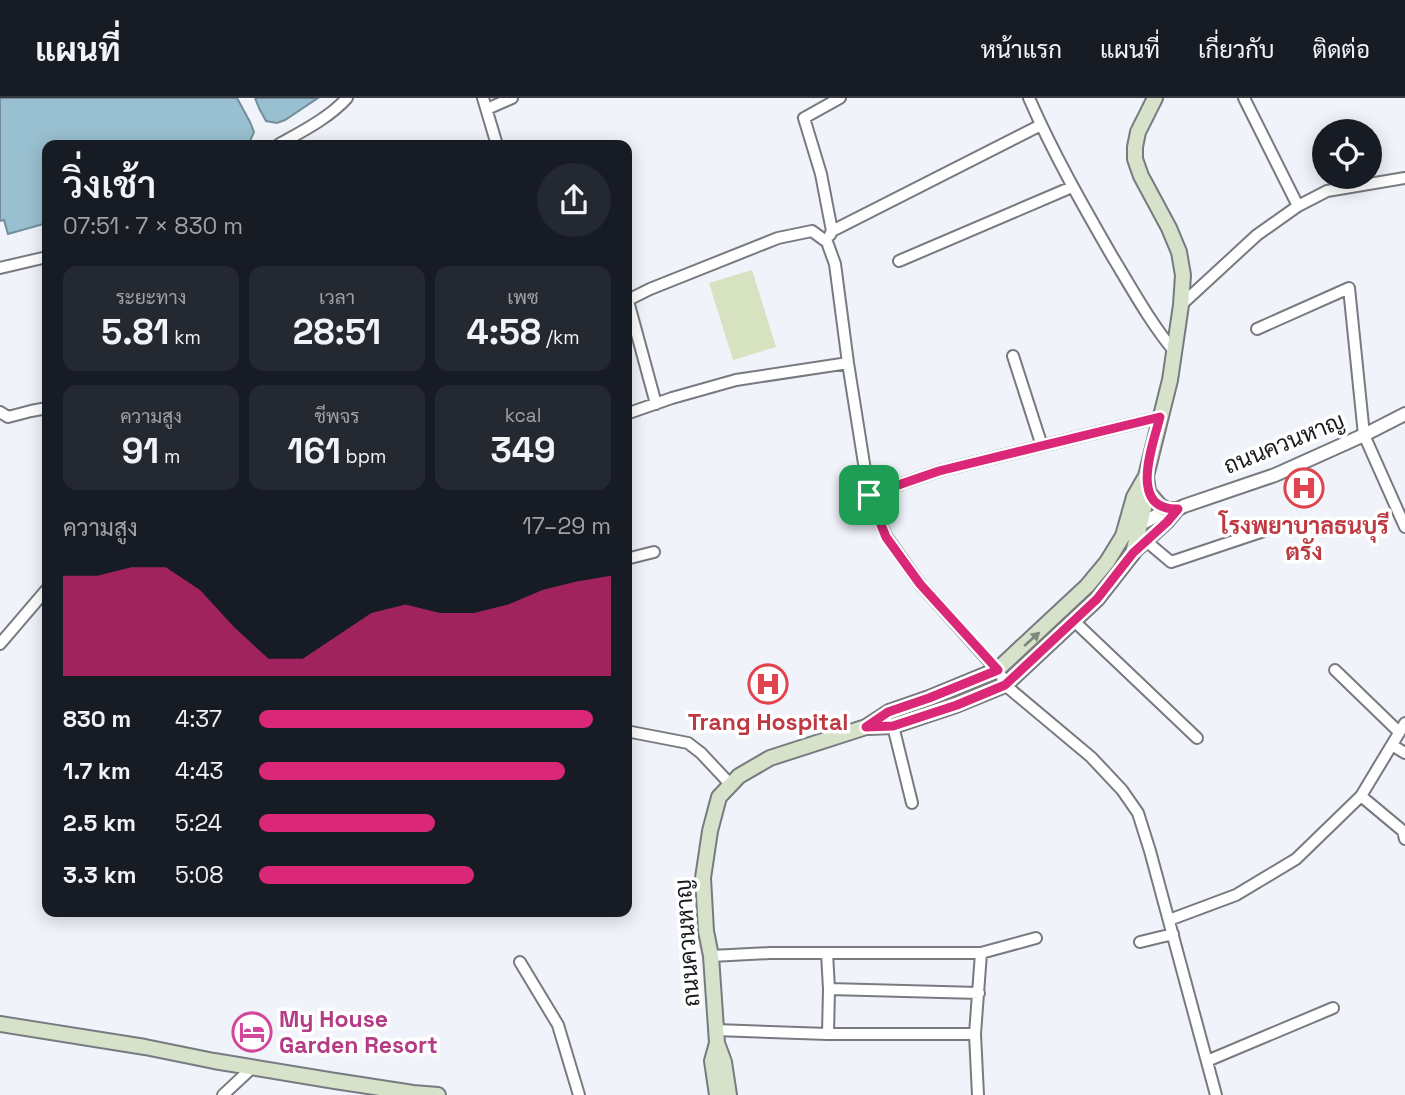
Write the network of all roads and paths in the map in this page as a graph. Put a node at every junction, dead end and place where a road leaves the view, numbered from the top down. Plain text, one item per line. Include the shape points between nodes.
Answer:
1 (347, 98) edge
2 (512, 98) edge
3 (839, 98) edge
4 (1029, 98) edge
5 (1155, 98) edge
6 (1244, 98) edge
7 (485, 104) edge
8 (1041, 125) junction
9 (287, 140) edge
10 (496, 140) edge
11 (1405, 178) edge
12 (1072, 187) junction
13 (1298, 206) junction
14 (832, 231) junction
15 (827, 243) junction
16 (42, 258) edge
17 (899, 261) dead end
18 (0, 268) edge
19 (632, 298) edge
20 (1181, 305) junction
21 (632, 319) edge
22 (1257, 329) dead end
23 (1174, 351) junction
24 (1013, 356) dead end
25 (848, 363) junction
26 (656, 404) junction
27 (42, 409) edge
28 (0, 412) edge
29 (632, 412) edge
30 (1405, 414) edge
31 (1160, 417) junction
32 (1364, 435) junction
33 (1042, 446) junction
34 (1146, 475) junction
35 (1148, 492) junction
36 (869, 495) junction
37 (1172, 510) junction
38 (1140, 523) junction
39 (1405, 527) edge
40 (1273, 528) dead end
41 (1124, 536) junction
42 (1146, 541) junction
43 (654, 552) dead end
44 (1133, 553) junction
45 (632, 558) edge
46 (42, 595) edge
47 (1075, 622) junction
48 (0, 644) edge
49 (998, 670) junction
50 (1335, 670) dead end
51 (1005, 685) junction
52 (893, 726) junction
53 (866, 727) junction
54 (1402, 727) edge
55 (632, 732) edge
56 (1197, 738) dead end
57 (1392, 745) junction
58 (1405, 753) edge
59 (731, 785) junction
60 (1361, 796) junction
61 (912, 803) dead end
62 (1405, 839) edge
63 (1169, 919) junction
64 (1173, 934) junction
65 (1035, 939) dead end
66 (1140, 942) dead end
67 (827, 953) junction
68 (981, 953) junction
69 (711, 956) junction
70 (520, 962) dead end
71 (829, 989) junction
72 (979, 993) junction
73 (1333, 1008) dead end
74 (0, 1024) edge
75 (828, 1034) junction
76 (975, 1034) junction
77 (716, 1037) junction
78 (1207, 1061) junction
79 (254, 1066) junction
80 (714, 1073) junction
81 (223, 1095) edge
82 (438, 1095) edge
83 (579, 1095) edge
84 (703, 1095) edge
85 (717, 1095) edge
86 (729, 1095) edge
87 (978, 1095) edge
88 (1216, 1095) edge

1 - 9 street
2 - 7 street
3 - 14 street via 804,118
4 - 8 street
5 - 20 main road via 1138,132 1135,159 1179,252
6 - 13 street
7 - 10 street
8 - 12 street
8 - 14 street
11 - 13 street via 1327,191
12 - 17 street
12 - 23 street via 1155,328
13 - 20 street via 1257,235
14 - 15 street
15 - 19 street via 812,231 778,238
15 - 25 street via 835,264
16 - 18 street
20 - 23 main road
21 - 26 street
22 - 32 street via 1349,288
23 - 31 main road
24 - 33 street
25 - 26 street via 736,380
25 - 36 street
26 - 29 street
27 - 28 street via 8,417
30 - 32 street, ถนนควนหาญ
31 - 33 street
31 - 34 main road
32 - 37 street, ถนนควนหาญ via 1275,475
32 - 39 street
33 - 36 street via 939,471
34 - 35 main road
34 - 41 main road via 1134,497
35 - 37 main road via 1160,506
35 - 38 main road
36 - 49 street via 886,537 920,584
37 - 38 street, ถนนควนหาญ
37 - 42 street, ถนนควนหาญ
38 - 41 street, ถนนควนหาญ
38 - 44 main road
40 - 42 street via 1171,562
49 -> 41 main road, ถนนควนหาญ via 1087,586
42 - 44 street, ถนนควนหาญ
43 - 45 street
44 - 47 main road, ถนนควนหาญ
46 - 48 street
47 - 51 main road, ถนนควนหาญ
47 - 56 street
49 - 51 street
49 - 53 main road, ถนนควนหาญ via 888,712
50 - 54 street via 1377,712
51 - 52 main road, ถนนควนหาญ
51 - 63 street via 1091,757 1122,790 1138,813
52 - 53 main road, ถนนควนหาญ
52 - 61 street
53 - 59 main road, ถนนควนหาญ via 770,758
54 - 57 street
55 - 59 street via 688,743
57 - 58 street
57 - 60 street
59 - 69 main road, ถนนควนหาญ via 719,797 703,878
60 - 62 street via 1403,831
60 - 63 street via 1296,859 1265,879 1236,895
63 - 64 street
64 - 66 street
64 - 78 street
65 - 68 street
67 - 68 street
67 - 69 street
67 - 71 street
68 - 72 street
69 - 77 main road, ถนนควนหาญ
70 - 83 street via 558,1025
71 - 72 street
71 - 75 street
72 - 76 street
73 - 78 street
74 - 79 main road
75 - 76 street
75 - 77 street
76 - 87 street
77 - 80 main road, ถนนควนหาญ
77 - 86 main road, ถนนควนหาญ
78 - 88 street
79 - 81 street
79 - 82 main road
80 - 84 main road
80 - 85 main road, ถนนควนหาญ

